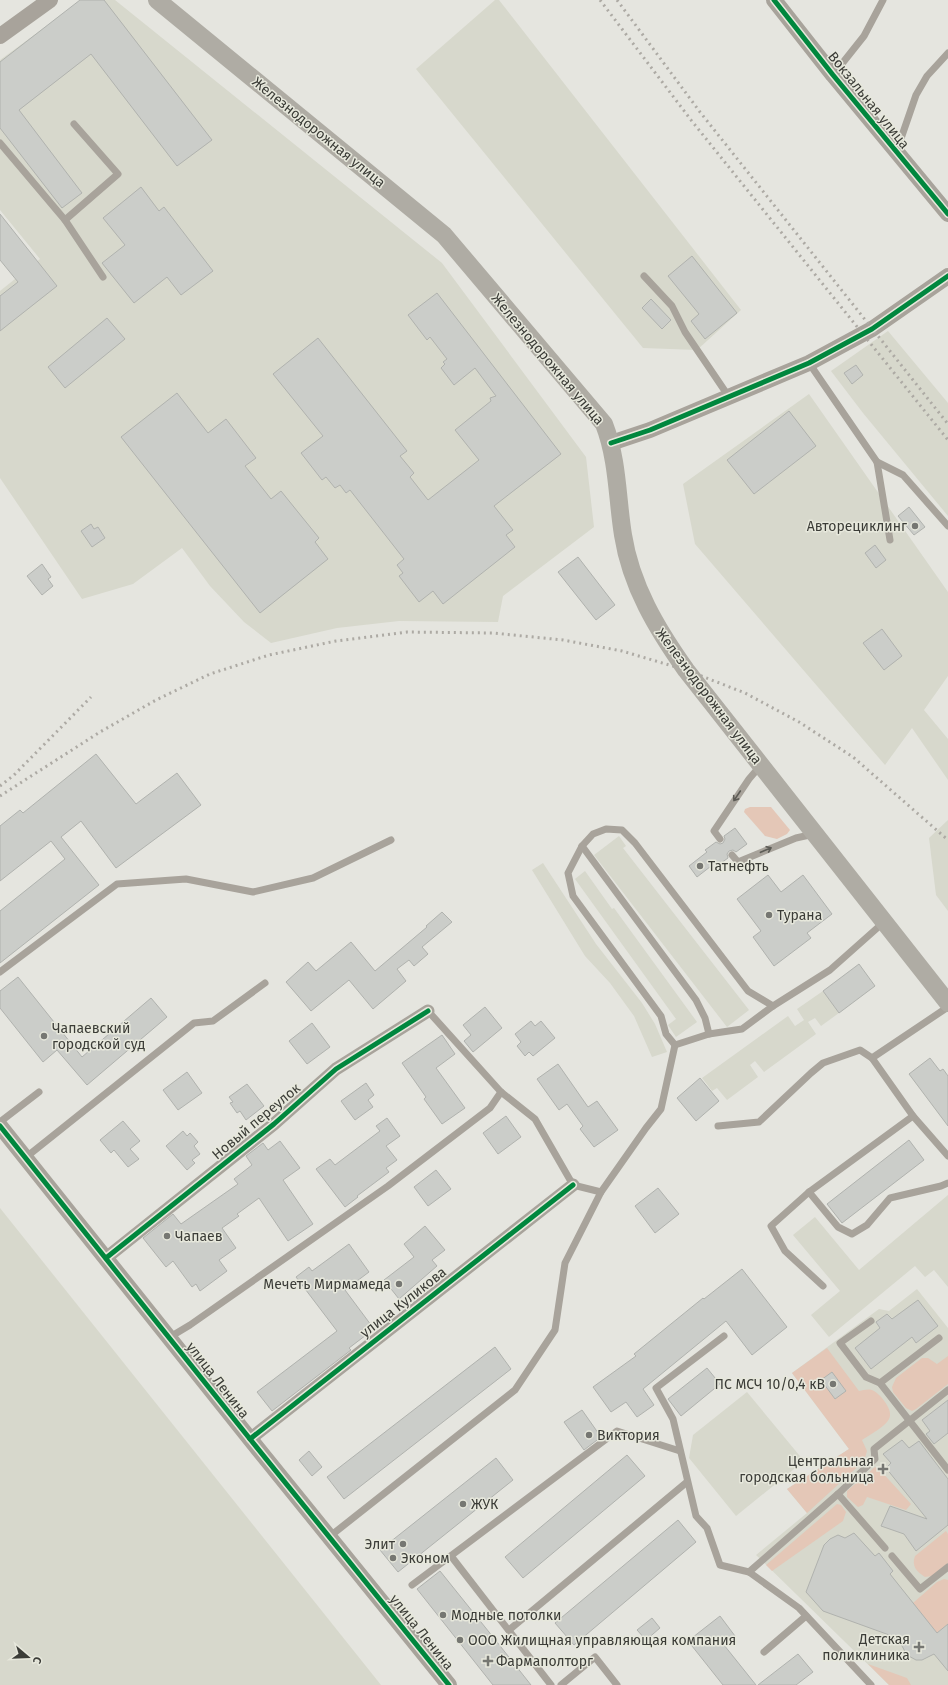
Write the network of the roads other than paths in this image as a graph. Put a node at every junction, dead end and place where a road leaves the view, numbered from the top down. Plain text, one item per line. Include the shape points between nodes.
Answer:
1 (50, 0) edge
2 (157, 0) edge
3 (774, 0) edge
4 (883, 0) edge
5 (0, 36) edge
6 (948, 53) edge
7 (833, 75) junction
8 (74, 124) dead end
9 (0, 143) edge
10 (896, 152) junction
11 (948, 214) edge
12 (64, 220) junction
13 (644, 276) dead end
14 (948, 276) edge
15 (103, 277) dead end
16 (809, 363) junction
17 (730, 397) junction
18 (611, 443) junction
19 (877, 462) junction
20 (948, 526) edge
21 (890, 540) dead end
22 (761, 765) junction
23 (815, 834) junction
24 (720, 839) dead end
25 (391, 840) dead end
26 (582, 846) junction
27 (732, 854) dead end
28 (885, 922) junction
29 (0, 972) edge
30 (265, 984) dead end
31 (948, 1003) edge
32 (773, 1006) junction
33 (948, 1007) edge
34 (428, 1011) joint
35 (710, 1034) junction
36 (675, 1045) junction
37 (872, 1058) junction
38 (38, 1092) dead end
39 (501, 1092) junction
40 (913, 1116) junction
41 (0, 1122) edge
42 (0, 1126) edge
43 (718, 1126) dead end
44 (948, 1156) edge
45 (25, 1158) junction
46 (948, 1183) edge
47 (572, 1184) junction
48 (601, 1192) junction
49 (809, 1192) junction
50 (106, 1258) junction
51 (823, 1286) dead end
52 (871, 1321) dead end
53 (724, 1336) dead end
54 (170, 1337) junction
55 (939, 1338) dead end
56 (880, 1383) junction
57 (948, 1390) edge
58 (909, 1420) junction
59 (250, 1439) junction
60 (680, 1451) junction
61 (948, 1470) edge
62 (687, 1482) junction
63 (838, 1494) junction
64 (330, 1537) junction
65 (885, 1548) dead end
66 (451, 1556) junction
67 (892, 1556) dead end
68 (948, 1567) edge
69 (749, 1572) junction
70 (412, 1585) dead end
71 (806, 1616) junction
72 (509, 1630) junction
73 (764, 1652) dead end
74 (449, 1685) edge
75 (551, 1685) edge
76 (561, 1685) edge
77 (617, 1685) edge
78 (871, 1685) edge

1 - 5 street
2 - 18 main road, Железнодорожная улица via 444,235 597,415 604,424
3 - 7 street, Вокзальная улица
4 - 7 lane via 864,36
6 - 10 lane via 927,76 916,95
7 - 10 street, Вокзальная улица
8 - 12 lane via 118,174
9 - 12 lane
10 - 11 street, Вокзальная улица
12 - 15 lane
13 - 17 lane via 672,306 685,332
14 - 16 street via 872,329
16 - 17 street
16 - 19 lane
17 - 18 street
18 - 22 main road, Железнодорожная улица via 623,537 632,573 645,604 661,634 686,670
19 - 20 lane via 903,475
19 - 21 lane
22 - 23 main road, Железнодорожная улица
22 -> 24 lane via 714,831
27 -> 23 lane via 738,862 796,838
23 - 28 main road, Железнодорожная улица
25 - 29 lane via 313,878 252,892 186,879 117,884
26 - 32 lane via 593,834 600,831 622,830 635,843 748,991
26 - 35 lane via 696,1000
26 - 36 lane via 568,873 573,896 661,1016 666,1034
28 - 31 main road, Железнодорожная улица
28 - 32 lane via 830,970
30 - 45 lane via 213,1022 194,1023
32 - 35 lane via 742,1029
33 - 37 lane
34 - 39 lane
34 - 50 street, Новый переулок via 336,1069 274,1124
35 - 36 lane
36 - 48 lane via 661,1109
37 - 40 lane
37 - 43 lane via 860,1050 823,1063 759,1122
38 - 41 lane
39 - 47 lane via 535,1119
39 - 54 lane via 490,1108 388,1186
40 - 44 lane
40 - 49 lane
42 - 45 street, улица Ленина
45 - 50 street, улица Ленина
46 - 49 lane via 890,1198 867,1225 852,1234 838,1227
47 - 48 lane
47 - 59 street, улица Куликова
48 - 64 lane via 565,1262 555,1330 514,1390
49 - 51 lane via 771,1226 785,1251
50 - 54 street, улица Ленина
52 - 56 lane via 840,1344 866,1377
53 - 60 lane via 656,1388 673,1419
54 - 59 street, улица Ленина
55 - 56 lane
56 - 58 lane
57 - 58 lane
58 - 61 lane
58 - 63 lane via 874,1449 875,1459
59 - 64 street, улица Ленина
60 - 62 lane
60 - 66 lane via 617,1431
62 - 69 lane via 696,1516 707,1528 720,1564
62 - 72 lane
63 - 65 lane
63 - 69 lane
64 - 74 street, улица Ленина
66 - 70 lane
66 - 72 lane
67 - 68 lane via 920,1589
69 - 71 lane via 799,1608
71 - 73 lane
71 - 78 lane
72 - 75 lane
76 - 77 lane via 595,1657

